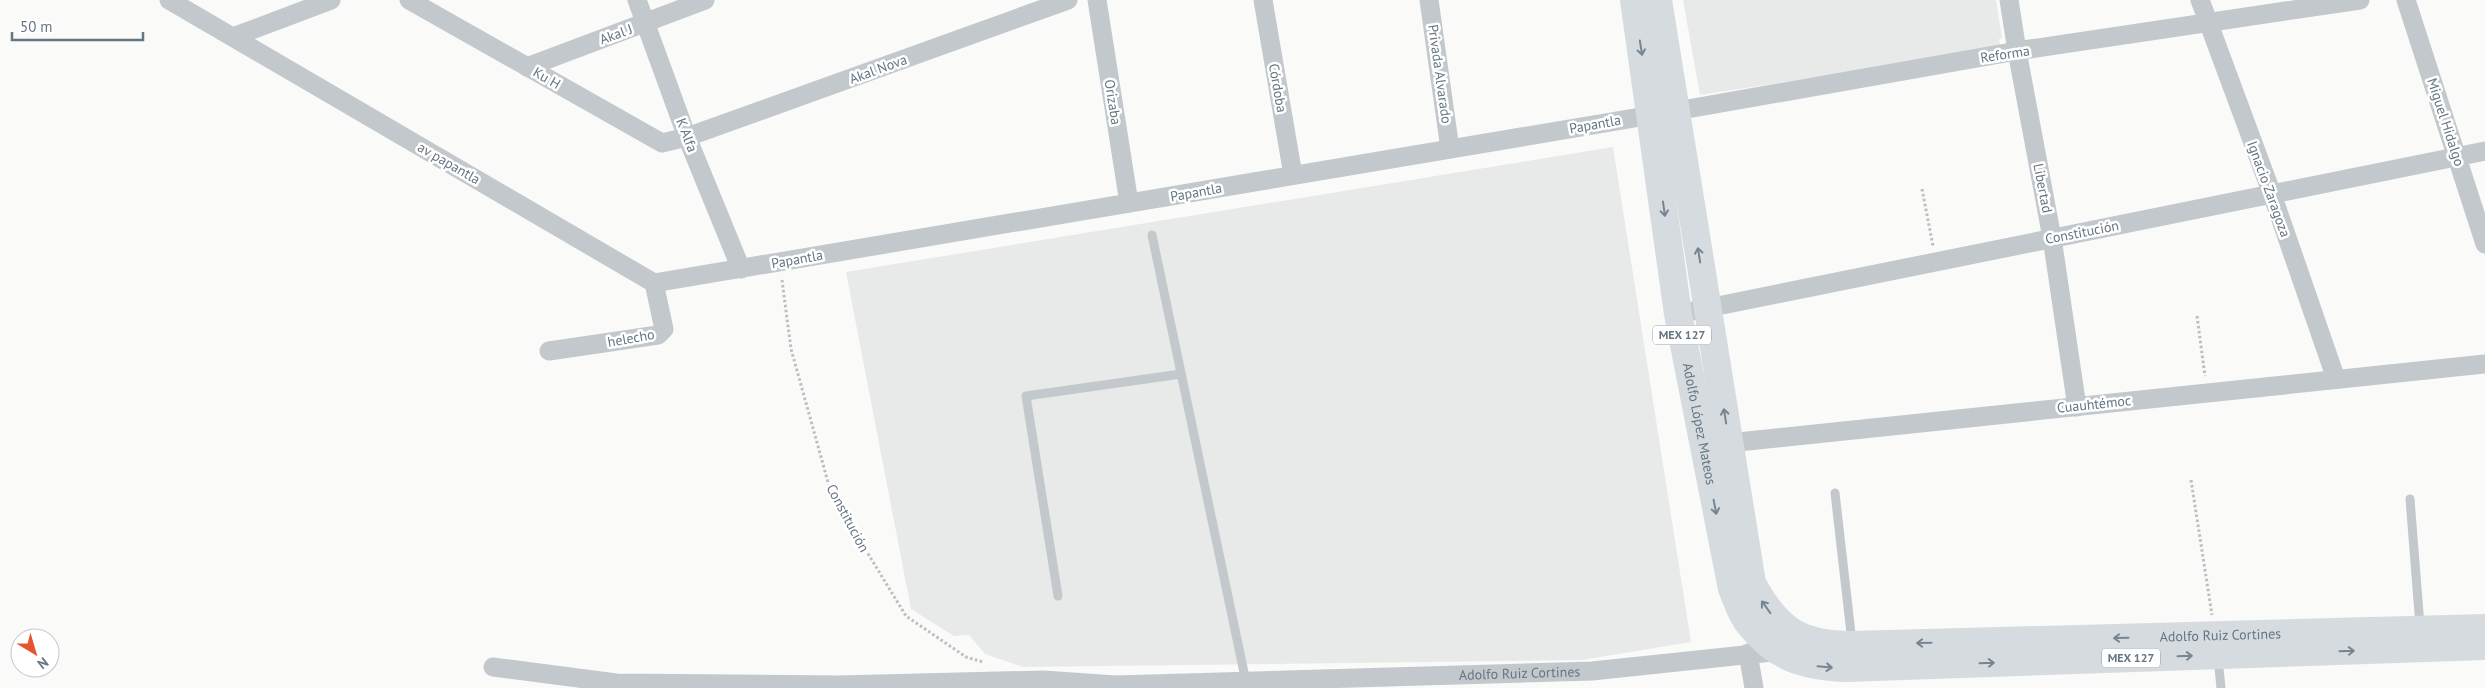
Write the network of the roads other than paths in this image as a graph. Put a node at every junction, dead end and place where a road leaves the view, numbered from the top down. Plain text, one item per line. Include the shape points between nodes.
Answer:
1 (169, 0) edge
2 (331, 0) edge
3 (409, 0) edge
4 (637, 0) edge
5 (705, 0) edge
6 (1068, 0) edge
7 (1097, 0) edge
8 (1263, 0) edge
9 (1429, 0) edge
10 (1634, 0) edge
11 (1658, 0) edge
12 (2009, 0) edge
13 (2200, 0) edge
14 (2360, 0) edge
15 (2406, 0) edge
16 (646, 23) junction
17 (2208, 24) junction
18 (233, 37) junction
19 (2017, 51) junction
20 (527, 67) junction
21 (1664, 113) junction
22 (687, 136) junction
23 (1450, 149) junction
24 (2485, 151) edge
25 (2458, 156) junction
26 (1293, 175) junction
27 (2272, 194) junction
28 (1129, 203) junction
29 (1152, 235) dead end
30 (2052, 238) junction
31 (2485, 244) edge
32 (741, 269) junction
33 (654, 283) junction
34 (1707, 308) junction
35 (1678, 314) junction
36 (550, 351) dead end
37 (2485, 364) edge
38 (1181, 374) junction
39 (2336, 380) junction
40 (2077, 406) junction
41 (1730, 443) junction
42 (1703, 446) junction
43 (1835, 493) dead end
44 (2410, 498) dead end
45 (1058, 596) dead end
46 (2485, 628) edge
47 (2421, 629) junction
48 (1802, 639) junction
49 (2395, 640) junction
50 (1852, 645) junction
51 (2216, 645) junction
52 (2485, 646) edge
53 (1779, 652) junction
54 (1748, 653) junction
55 (493, 667) dead end
56 (1041, 684) edge
57 (1245, 684) edge
58 (839, 687) edge
59 (1754, 688) edge
60 (2221, 688) edge

1 - 18 street, av papantla
2 - 18 street
3 - 20 street, Ku H
4 - 16 street, K Alfa
5 - 16 street, Akal J
6 - 22 street, Akal Nova
7 - 28 street, Orizaba
8 - 26 street, Córdoba
9 - 23 street, Privada Alvarado
10 -> 21 main road, Adolfo López Mateos / MEX 127
11 - 21 main road, Adolfo López Mateos / MEX 127
12 - 19 street, Libertad
13 - 17 street, Ignacio Zaragoza
14 - 17 street, Reforma
15 - 25 street, Miguel Hidalgo
16 - 20 street, Akal J
16 - 22 street, K Alfa
17 - 19 street, Reforma
17 - 27 street, Ignacio Zaragoza
18 - 33 street, av papantla
19 - 21 street, Reforma
19 - 30 street, Libertad
20 - 22 street, Ku H via 662,143
21 - 23 street, Papantla
34 -> 21 main road, Adolfo López Mateos / MEX 127
21 -> 35 main road, Adolfo López Mateos / MEX 127
22 - 32 street, K Alfa
23 - 26 street, Papantla
24 - 25 street, Constitución
25 - 27 street, Constitución
25 - 31 street, Miguel Hidalgo
26 - 28 street, Papantla
27 - 30 street, Constitución
27 - 39 street, Ignacio Zaragoza
28 - 32 street, Papantla
29 - 38 lane
30 - 34 street, Constitución
30 - 40 street, Libertad
32 - 33 street
33 - 36 street, helecho via 664,329 658,335
34 - 35 street, Constitución
41 -> 34 main road, Adolfo López Mateos / MEX 127
35 - 42 main road, Adolfo López Mateos / MEX 127
37 - 39 street, Cuauhtémoc
38 - 45 lane via 1026,396
38 - 57 lane
39 - 40 street, Cuauhtémoc
40 - 41 street, Cuauhtémoc
41 - 42 street, Cuauhtémoc
48 -> 41 main road, Adolfo López Mateos / MEX 127 via 1777,622 1752,584
42 -> 53 main road, Adolfo López Mateos / MEX 127 via 1732,589 1748,623
43 - 50 lane
44 - 47 lane
46 - 47 main road, Adolfo Ruiz Cortines / MEX 127
47 - 49 main road, Adolfo Ruiz Cortines / MEX 127
48 - 50 main road, Adolfo Ruiz Cortines / MEX 127 via 1829,645
48 - 53 street, Adolfo Ruiz Cortines
49 - 51 main road, Adolfo Ruiz Cortines / MEX 127
49 - 52 main road, Adolfo Ruiz Cortines / MEX 127
51 -> 50 main road, Adolfo Ruiz Cortines / MEX 127
53 -> 51 main road, Adolfo Ruiz Cortines / MEX 127 via 1797,662 1846,668
51 - 60 lane
53 - 54 street, Adolfo Ruiz Cortines
54 - 57 street, Adolfo Ruiz Cortines via 1592,671
54 - 59 street
55 - 58 street, Adolfo Ruiz Cortines via 616,683
56 - 57 street, Adolfo Ruiz Cortines
56 - 58 street, Adolfo Ruiz Cortines

